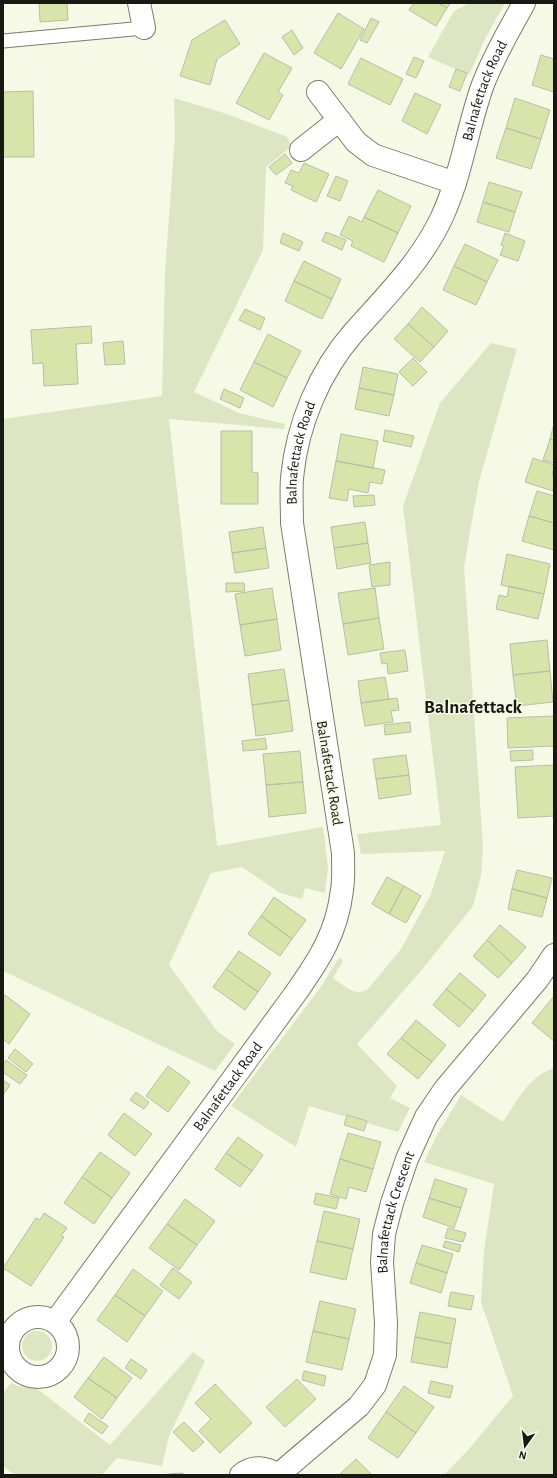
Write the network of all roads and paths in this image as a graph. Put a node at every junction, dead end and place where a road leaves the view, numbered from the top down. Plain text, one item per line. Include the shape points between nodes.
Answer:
1 (139, 3) edge
2 (524, 3) edge
3 (144, 28) joint
4 (3, 41) edge
5 (318, 92) dead end
6 (339, 120) junction
7 (301, 150) dead end
8 (455, 183) junction
9 (554, 954) edge
10 (54, 1322) dead end
11 (241, 1475) edge
12 (278, 1475) edge

1 - 3 street
2 - 8 street, Balnafettack Road via 495,55 482,88
3 - 4 lane
5 - 6 street
6 - 7 street
6 - 8 street via 356,142 373,155
8 - 10 street, Balnafettack Road via 442,217 426,246 405,275 352,334 328,368 310,404 298,440 292,478 292,523 343,853 343,890 333,930 320,958 295,994
9 - 12 street, Balnafettack Crescent via 537,980 445,1089 426,1117 407,1159 384,1234 382,1262 386,1323 385,1355 375,1386 359,1406
11 - 12 street, Balnafettack Crescent via 253,1468 262,1468

